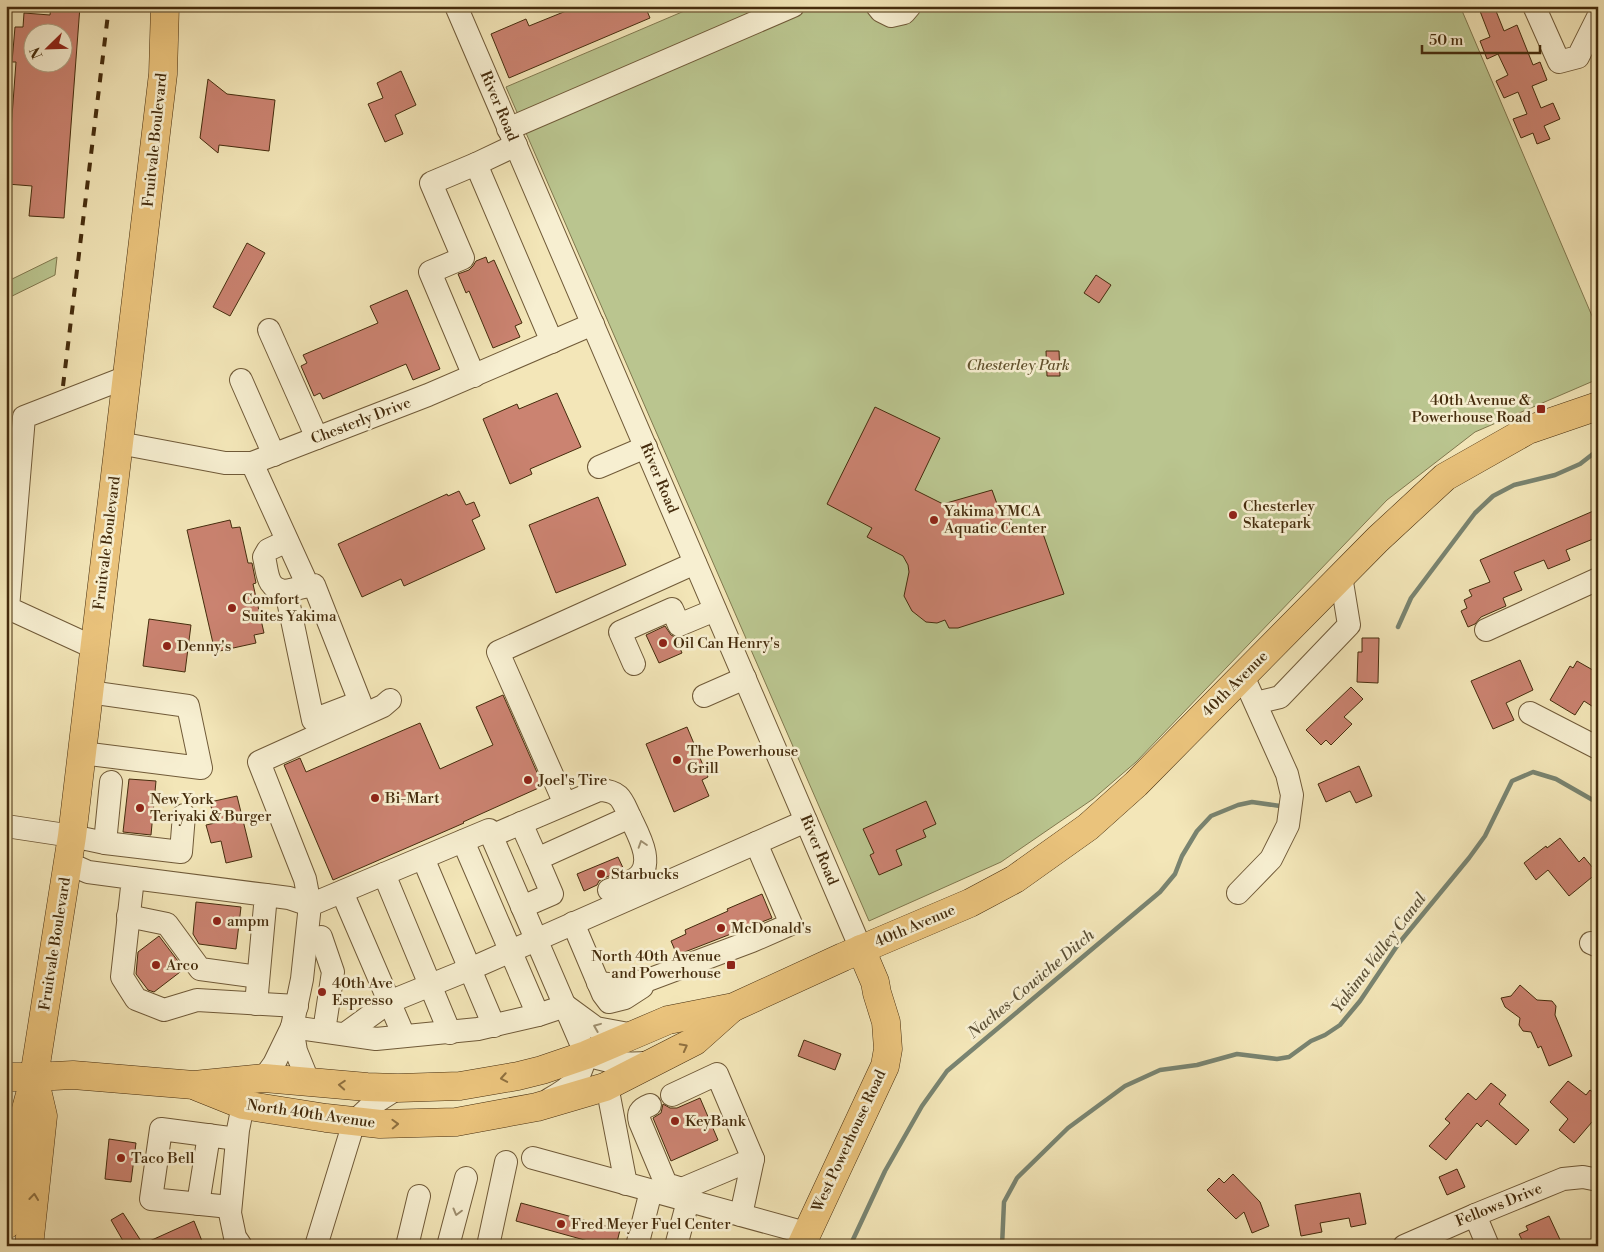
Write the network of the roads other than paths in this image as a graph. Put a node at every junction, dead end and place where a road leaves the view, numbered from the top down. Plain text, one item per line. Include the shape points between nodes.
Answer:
1 (165, 6) edge
2 (456, 6) edge
3 (793, 6) edge
4 (877, 6) edge
5 (910, 6) edge
6 (1534, 6) edge
7 (1598, 17) edge
8 (512, 137) junction
9 (476, 164) junction
10 (593, 324) junction
11 (269, 330) dead end
12 (552, 342) junction
13 (474, 376) junction
14 (127, 377) junction
15 (241, 380) dead end
16 (1598, 406) edge
17 (15, 420) edge
18 (317, 438) junction
19 (119, 443) junction
20 (646, 447) junction
21 (274, 454) junction
22 (252, 463) junction
23 (600, 467) dead end
24 (13, 478) edge
25 (287, 541) junction
26 (695, 563) junction
27 (1342, 576) junction
28 (1598, 579) edge
29 (308, 586) junction
30 (286, 591) junction
31 (715, 610) junction
32 (1486, 630) dead end
33 (95, 648) junction
34 (634, 664) dead end
35 (1243, 676) junction
36 (745, 678) junction
37 (89, 692) junction
38 (704, 696) dead end
39 (390, 700) dead end
40 (1256, 704) junction
41 (1530, 713) dead end
42 (1598, 748) edge
43 (82, 753) junction
44 (110, 782) dead end
45 (565, 804) junction
46 (184, 815) dead end
47 (630, 817) junction
48 (806, 821) junction
49 (521, 823) junction
50 (6, 826) edge
51 (72, 836) junction
52 (492, 836) junction
53 (462, 841) junction
54 (105, 843) junction
55 (756, 843) junction
56 (423, 858) junction
57 (538, 859) junction
58 (68, 863) junction
59 (384, 874) junction
60 (133, 878) junction
61 (342, 892) junction
62 (1238, 893) dead end
63 (266, 895) junction
64 (310, 905) junction
65 (128, 916) junction
66 (573, 923) junction
67 (529, 924) junction
68 (861, 949) junction
69 (510, 951) junction
70 (470, 969) junction
71 (258, 977) junction
72 (430, 985) junction
73 (389, 1002) junction
74 (256, 1004) junction
75 (565, 1006) junction
76 (734, 1007) junction
77 (538, 1015) junction
78 (314, 1025) junction
79 (494, 1026) junction
80 (450, 1033) junction
81 (634, 1034) junction
82 (404, 1036) junction
83 (586, 1055) junction
84 (656, 1061) junction
85 (542, 1070) junction
86 (6, 1077) edge
87 (34, 1077) junction
88 (264, 1078) junction
89 (309, 1083) junction
90 (194, 1085) junction
91 (605, 1087) junction
92 (398, 1088) junction
93 (672, 1095) dead end
94 (243, 1104) junction
95 (650, 1105) dead end
96 (536, 1107) junction
97 (354, 1122) junction
98 (209, 1135) junction
99 (237, 1139) junction
100 (533, 1158) dead end
101 (752, 1159) junction
102 (506, 1162) dead end
103 (466, 1178) dead end
104 (1598, 1180) edge
105 (626, 1184) junction
106 (651, 1191) junction
107 (685, 1195) junction
108 (419, 1196) dead end
109 (198, 1204) junction
110 (230, 1207) junction
111 (1475, 1214) junction
112 (741, 1215) junction
113 (6, 1225) edge
114 (803, 1239) edge
115 (29, 1246) edge
116 (241, 1246) edge
117 (316, 1246) edge
118 (407, 1246) edge
119 (448, 1246) edge
120 (488, 1246) edge
121 (637, 1246) edge
122 (676, 1246) edge
123 (1404, 1246) edge
124 (1488, 1246) edge

1 - 14 main road, Fruitvale Boulevard via 163,74
2 - 8 street, River Road
3 - 8 street
4 - 5 street via 891,16 904,13
6 - 7 street via 1559,62 1578,57
8 - 9 street
8 - 10 street, River Road
9 - 12 street
9 - 13 street via 431,183 463,258 430,272
10 - 12 street, Chesterly Drive
10 - 20 street, River Road
11 - 18 street
12 - 13 street, Chesterly Drive
13 - 18 street, Chesterly Drive
14 - 17 street
14 - 19 main road, Fruitvale Boulevard
15 - 21 street
16 - 27 main road, 40th Avenue via 1528,430 1445,477
17 - 24 street
18 - 21 street, Chesterly Drive
19 - 22 street, Chesterly Drive via 225,463
19 - 33 main road, Fruitvale Boulevard
20 - 23 street
20 - 26 street, River Road
21 - 22 street, Chesterly Drive
22 - 25 street
24 - 33 street via 8,608
25 - 29 street
25 - 30 street via 268,550 264,557 271,584 277,590
26 - 31 street, River Road
26 - 45 street via 498,652
27 - 35 main road, 40th Avenue
27 - 40 street via 1349,625 1280,697
28 - 32 street
29 - 30 street
29 - 30 street via 314,585 360,702 313,720
31 - 34 street via 683,634 672,609 620,632
31 - 36 street, River Road
33 - 37 main road, Fruitvale Boulevard
35 - 40 street
35 - 68 main road, 40th Avenue via 1136,784 1088,827 1014,879 970,903
36 - 38 street
36 - 48 street, River Road
37 - 43 main road, Fruitvale Boulevard
37 - 43 street via 188,706 201,768
39 - 64 street via 259,762 305,879
40 - 62 street via 1287,774 1292,796 1288,825 1271,859
41 - 42 street
43 - 51 main road, Fruitvale Boulevard
44 - 54 street
45 - 47 street via 599,790 609,790 620,796
45 - 49 street
46 - 54 street via 180,852
47 - 57 street
67 -> 47 street via 636,878 643,871 646,860
48 - 55 street
48 - 68 street, River Road
49 - 52 street
49 - 57 street
50 - 51 street
51 - 54 street
51 - 58 main road, Fruitvale Boulevard
52 - 53 street via 489,830
52 - 67 street
53 - 56 street
53 - 69 street
55 - 66 street
55 - 66 street via 792,924 657,976 625,998 609,1002 603,994
56 - 59 street
56 - 70 street
57 - 67 street via 552,894
58 - 60 street via 88,872
58 - 87 main road, Fruitvale Boulevard
59 - 61 street
59 - 72 street
60 - 63 street
60 - 65 street
61 - 64 street
61 - 73 street
63 - 64 street
63 - 71 street
64 - 78 street
65 - 71 street via 167,924 200,969
65 - 74 street via 122,977 136,999 164,1010 197,1000
66 - 67 street
67 - 69 street
67 - 75 street
68 - 76 main road, North 40th Avenue
68 - 114 main road, West Powerhouse Road via 875,982 886,1022 888,1049 885,1066
69 - 70 street
69 - 77 street
70 - 72 street
70 - 79 street
71 - 74 street
72 - 73 street
72 - 80 street
73 - 78 street
73 - 82 street
74 - 78 street
75 - 77 street
81 -> 75 street via 596,1028
75 - 83 street
75 - 85 street via 567,1036 560,1055
76 - 81 main road, North 40th Avenue via 668,1020
84 -> 76 main road, North 40th Avenue via 695,1042
77 - 79 street
78 - 82 street via 376,1039
78 - 88 street
78 - 89 street via 296,1051
79 - 80 street
80 - 82 street
81 - 83 main road, North 40th Avenue
83 - 84 street via 615,1064
83 - 85 main road, North 40th Avenue
83 - 96 street via 582,1073 576,1081
84 - 91 main road, North 40th Avenue
85 -> 92 main road, North 40th Avenue via 460,1086
86 - 87 main road, North 40th Avenue
87 - 90 main road, North 40th Avenue via 74,1075
87 - 113 main road, Fruitvale Boulevard via 18,1139
115 -> 87 main road via 43,1116
88 - 89 main road, North 40th Avenue
88 - 90 main road, North 40th Avenue
92 -> 89 main road, North 40th Avenue
90 - 94 main road, North 40th Avenue
91 - 96 main road, North 40th Avenue
91 - 105 street
92 - 97 street via 373,1104
93 - 101 street via 717,1074
94 - 97 main road, North 40th Avenue
94 - 99 street
95 - 107 street via 640,1111 640,1122 666,1184
97 -> 96 main road, North 40th Avenue via 456,1122
97 - 117 street
98 - 99 street
98 - 109 street
98 - 109 street via 160,1129 151,1199
99 - 110 street
100 - 105 street
101 - 107 street
101 - 112 street
102 - 120 street
103 -> 119 street
104 - 111 street, Fellows Drive via 1563,1179
105 - 106 street
106 - 107 street
106 - 121 street
107 - 112 street
107 - 122 street
108 - 118 street
109 - 110 street
110 - 116 street via 235,1237
111 - 123 street, Fellows Drive
111 - 124 street
112 - 114 street

